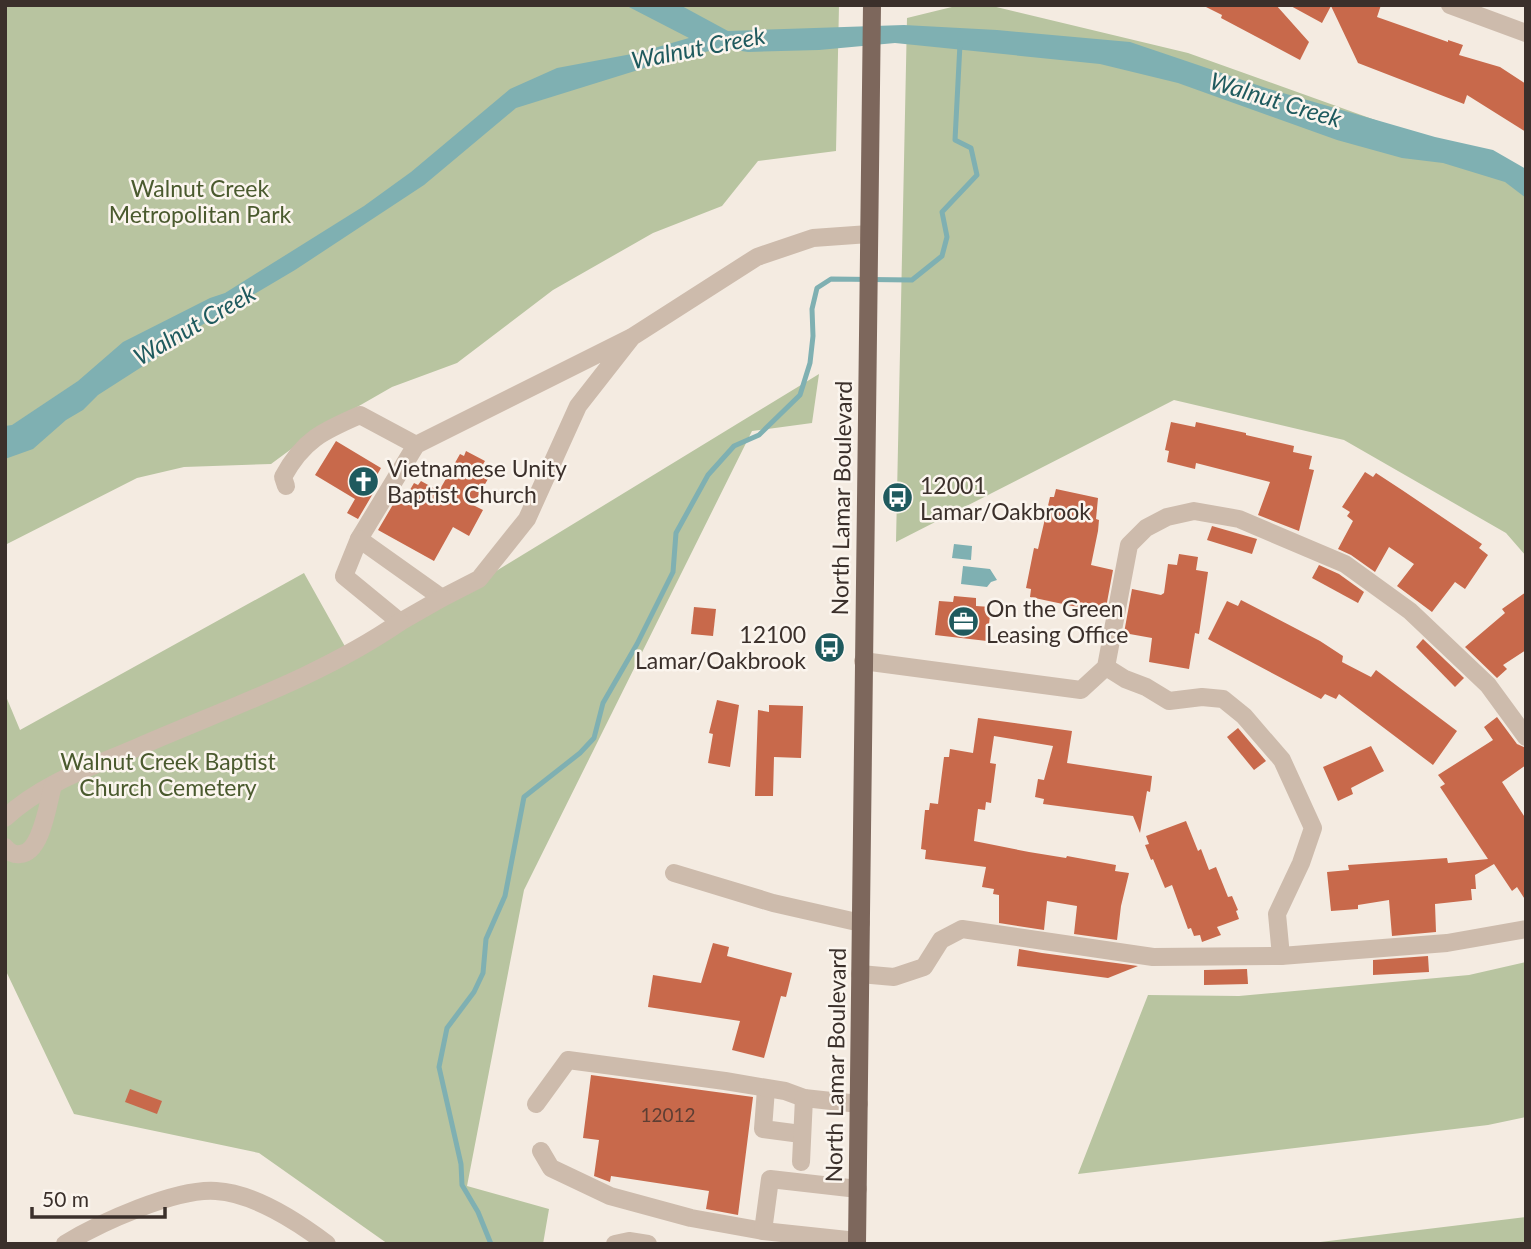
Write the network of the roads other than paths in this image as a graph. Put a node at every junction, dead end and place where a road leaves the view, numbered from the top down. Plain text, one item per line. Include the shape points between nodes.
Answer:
1 (872, 5) edge
2 (1450, 5) edge
3 (1526, 33) edge
4 (869, 237) junction
5 (632, 337) junction
6 (416, 445) junction
7 (286, 486) dead end
8 (359, 539) junction
9 (442, 598) junction
10 (400, 622) junction
11 (863, 662) junction
12 (1106, 667) junction
13 (1526, 737) edge
14 (53, 785) junction
15 (5, 818) edge
16 (5, 847) edge
17 (674, 873) dead end
18 (861, 923) junction
19 (1526, 929) edge
20 (1282, 956) junction
21 (860, 974) junction
22 (766, 1089) junction
23 (804, 1098) junction
24 (536, 1104) dead end
25 (859, 1104) junction
26 (801, 1134) junction
27 (541, 1151) dead end
28 (801, 1162) dead end
29 (858, 1189) junction
30 (763, 1231) junction
31 (858, 1242) edge
32 (65, 1244) edge
33 (327, 1244) edge
34 (615, 1244) edge
35 (648, 1244) edge

1 - 4 main road, North Lamar Boulevard
2 - 3 lane
4 - 5 lane via 813,238 757,257
4 - 11 main road, North Lamar Boulevard
5 - 6 lane
5 - 9 lane via 578,406 527,519 479,579
6 - 7 lane via 360,415 320,433 293,458 283,477
6 - 8 lane
8 - 9 lane
8 - 10 lane via 344,576
9 - 10 lane
10 - 14 lane via 323,667
11 - 12 lane via 1081,690
11 - 18 main road, North Lamar Boulevard
12 - 13 lane via 1129,545 1146,528 1167,517 1194,511 1239,519 1345,564 1410,611 1488,685
12 - 20 lane via 1168,701 1223,699 1282,760 1313,828 1278,914
14 - 15 lane
14 - 16 lane via 34,849 22,855
17 - 18 lane via 772,903
18 - 21 main road, North Lamar Boulevard
19 - 20 lane via 1447,943
20 - 21 lane via 1153,957 962,929 941,940 924,967 894,977
21 - 25 main road, North Lamar Boulevard
22 - 23 lane
22 - 24 lane via 568,1060
22 - 26 lane via 763,1129
23 - 25 lane
23 - 26 lane
25 - 29 main road, North Lamar Boulevard
26 - 28 lane
27 - 30 lane via 551,1168 610,1196
29 - 30 lane via 770,1179
29 - 31 main road, North Lamar Boulevard
30 - 31 lane
32 - 33 lane via 90,1228 178,1195 216,1191 286,1216
34 - 35 lane

